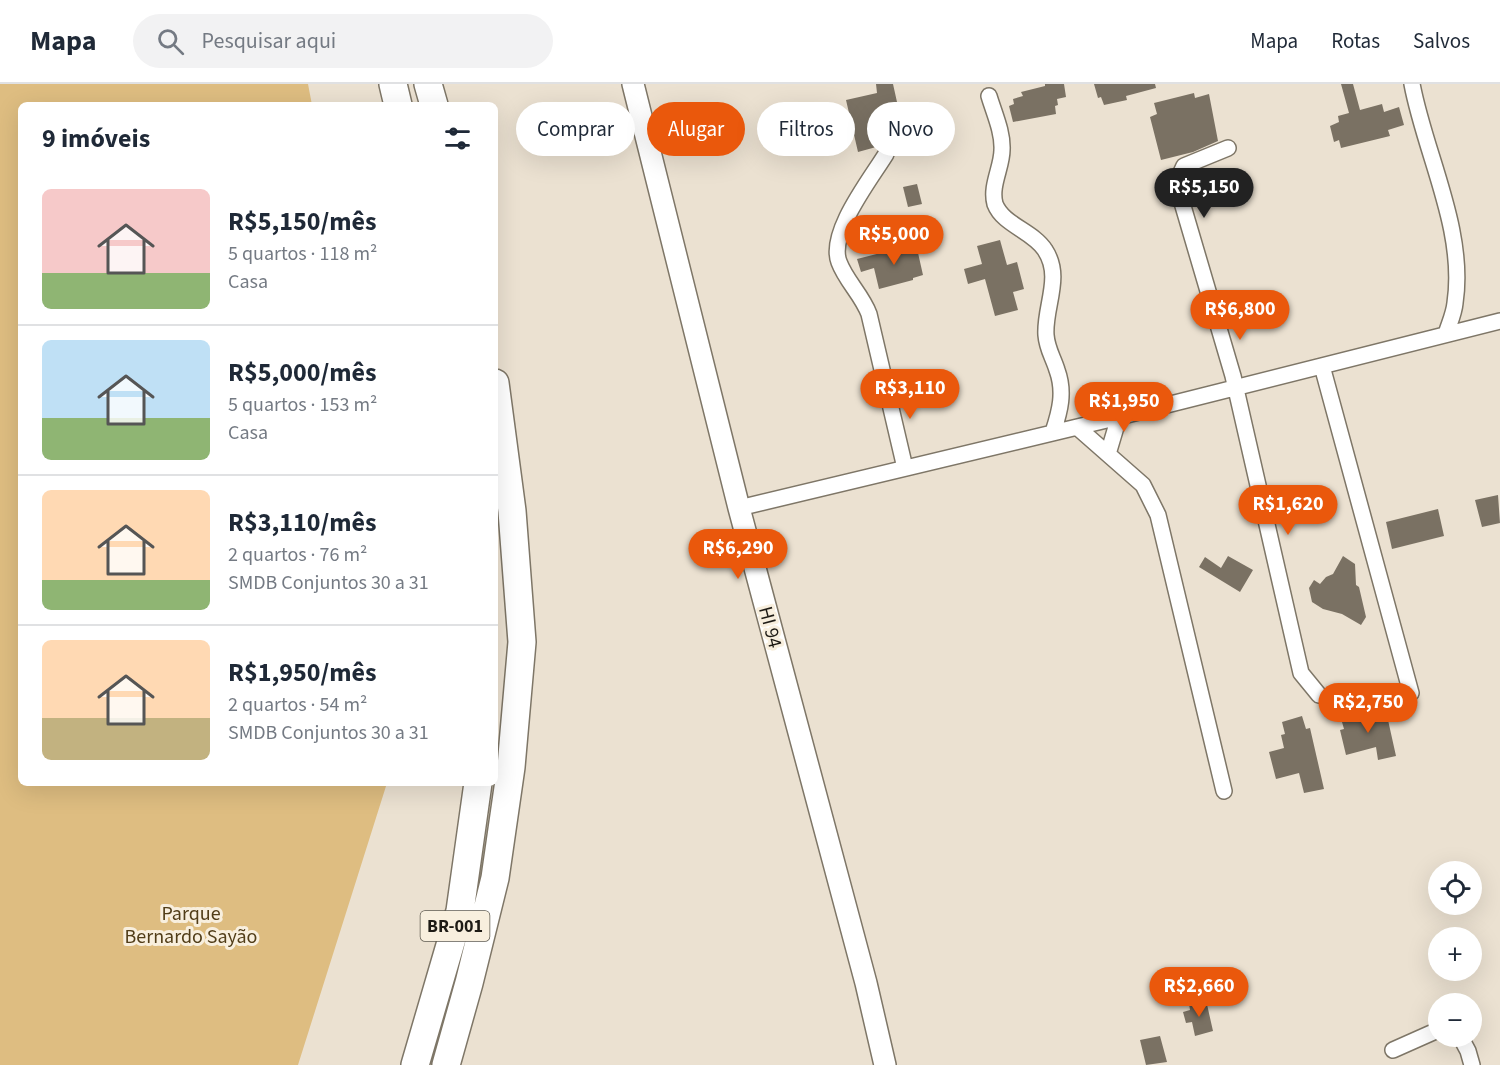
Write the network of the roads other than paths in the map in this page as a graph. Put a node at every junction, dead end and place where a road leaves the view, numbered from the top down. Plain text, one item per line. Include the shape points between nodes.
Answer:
1 (393, 84) edge
2 (428, 84) edge
3 (633, 84) edge
4 (1412, 84) edge
5 (989, 96) dead end
6 (398, 102) edge
7 (433, 102) edge
8 (1228, 148) dead end
9 (885, 156) edge
10 (1500, 321) edge
11 (1446, 334) junction
12 (1322, 366) junction
13 (1236, 388) junction
14 (498, 405) edge
15 (1119, 417) junction
16 (1077, 427) junction
17 (1053, 432) junction
18 (1108, 454) junction
19 (905, 468) junction
20 (739, 508) junction
21 (1411, 693) dead end
22 (1319, 695) dead end
23 (478, 786) edge
24 (1224, 791) dead end
25 (1428, 1034) edge
26 (1466, 1047) edge
27 (1393, 1050) dead end
28 (415, 1065) edge
29 (446, 1065) edge
30 (885, 1065) edge
31 (1472, 1065) edge

1 - 6 highway
2 - 7 highway
3 - 20 street, HI 94
4 - 11 street via 1452,237 1457,284
5 - 17 street via 1003,148 994,196 996,206 1046,251 1054,279 1046,332 1048,352 1061,387 1061,409
8 - 13 street via 1184,166 1178,189
9 - 19 street via 839,232 836,248 839,263 865,301
10 - 11 street
11 - 12 street
12 - 13 street
12 - 21 street
13 - 15 street
13 - 22 street via 1301,673
14 - 29 highway, BR-001 via 512,510 522,642 511,767 495,878
15 - 16 street
15 - 18 street
16 - 17 street
16 - 18 street
17 - 19 street
18 - 24 street via 1143,485 1158,515
19 - 20 street
20 - 30 street, HI 94
23 - 28 highway, BR-001 via 460,911
25 - 27 street
26 - 31 street

